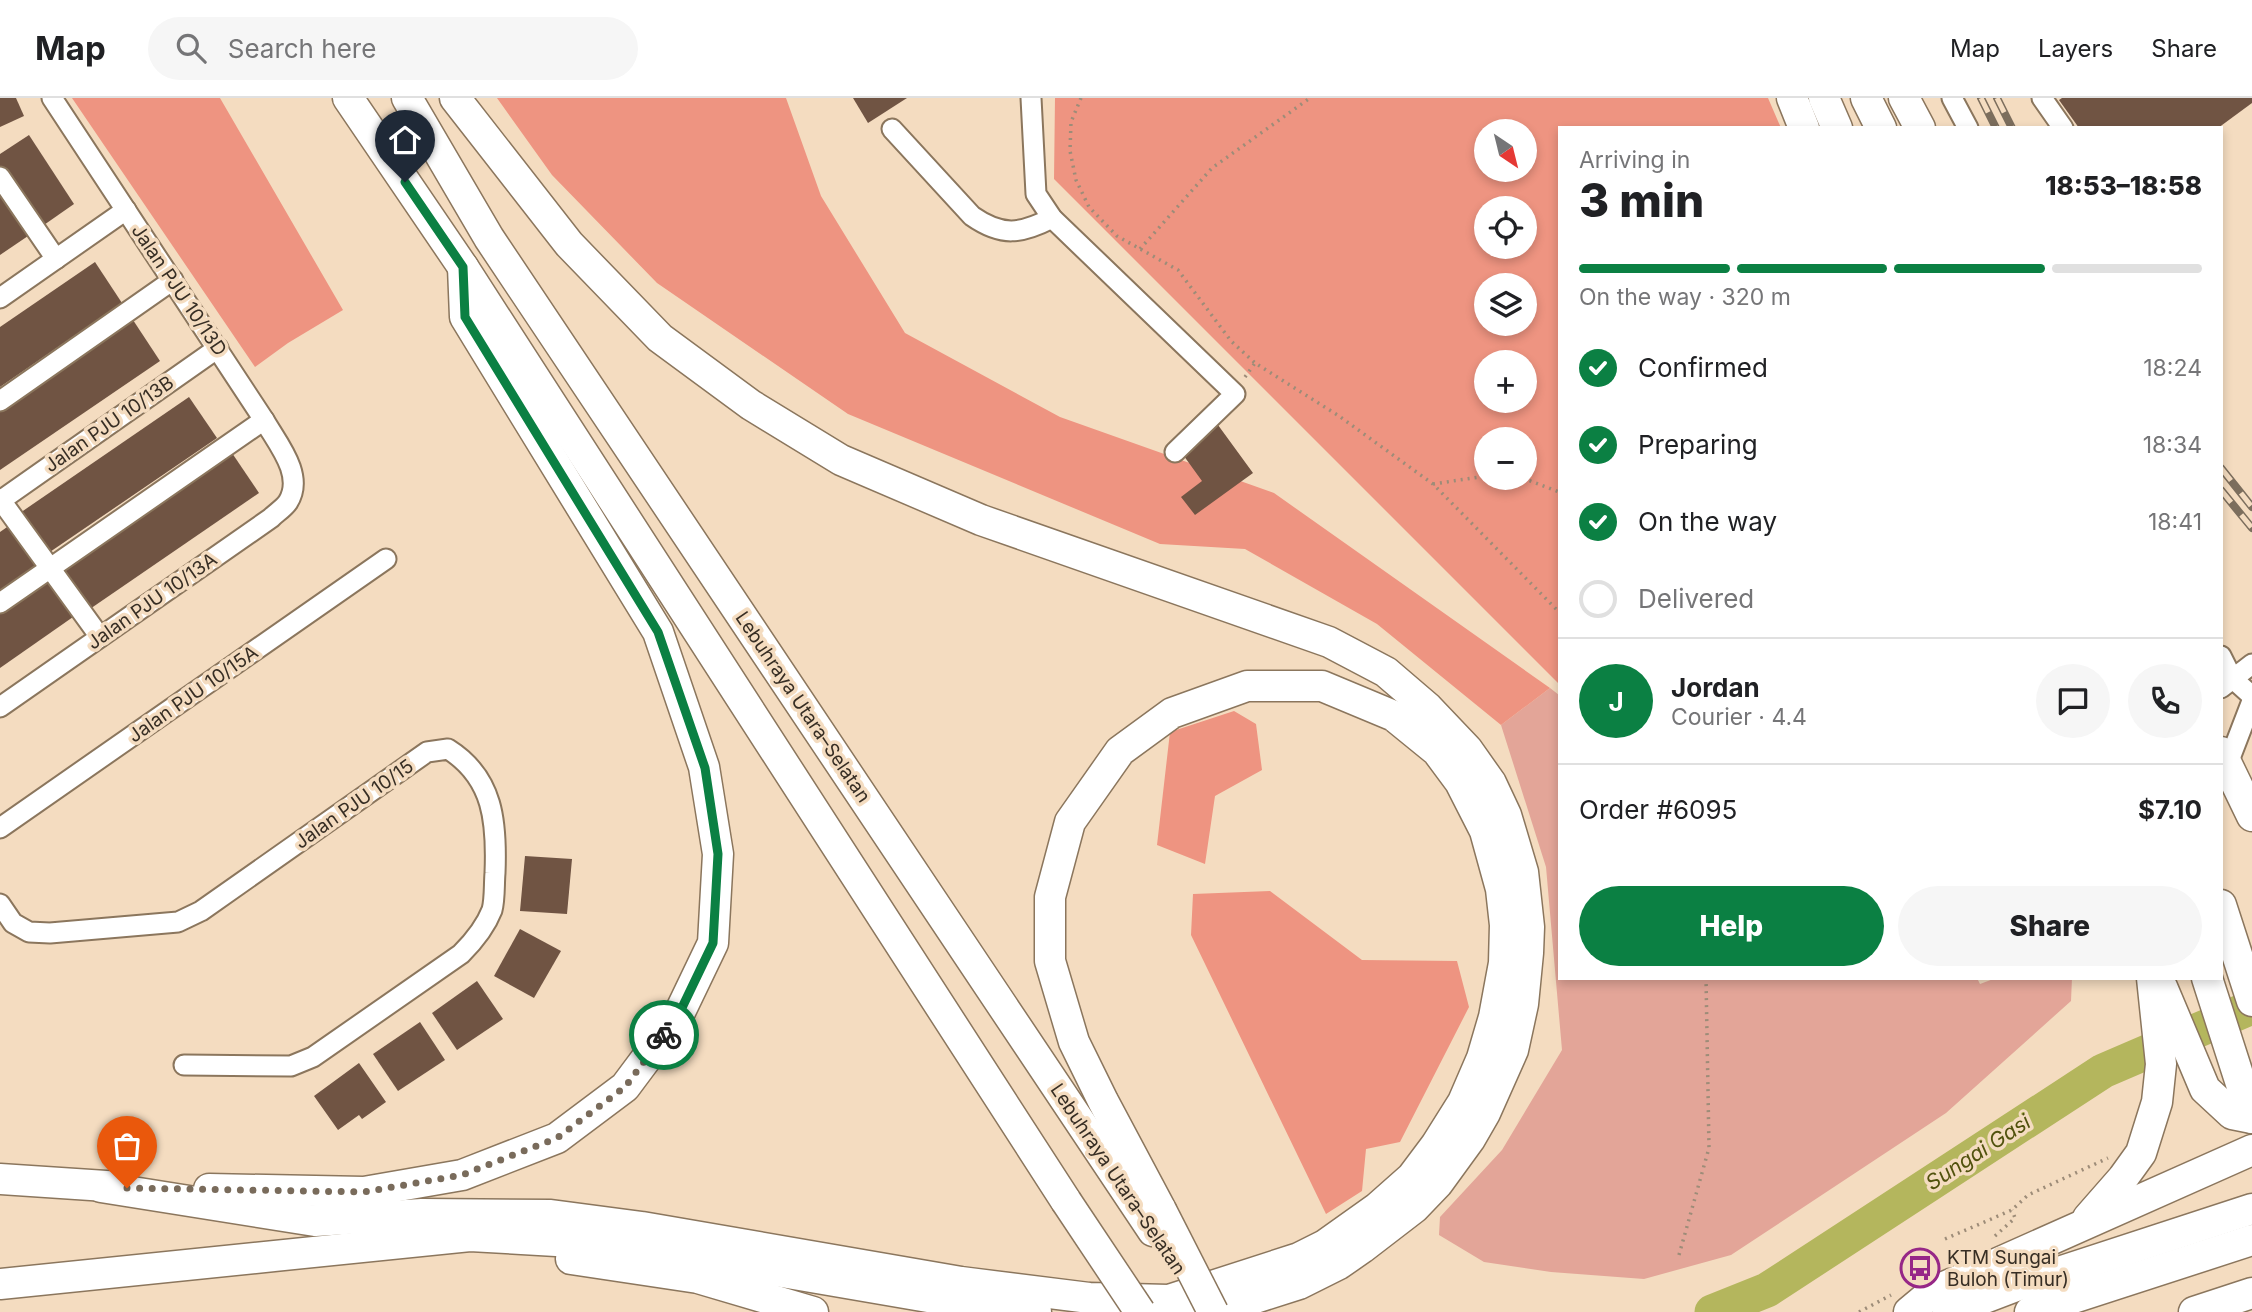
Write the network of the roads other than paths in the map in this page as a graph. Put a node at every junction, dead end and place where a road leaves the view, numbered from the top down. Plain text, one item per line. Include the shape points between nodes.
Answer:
1 (52, 98) edge
2 (348, 98) edge
3 (407, 98) edge
4 (455, 98) edge
5 (1031, 98) edge
6 (1792, 98) edge
7 (1824, 98) edge
8 (1866, 98) edge
9 (1904, 98) edge
10 (1952, 98) edge
11 (2045, 99) edge
12 (1803, 126) edge
13 (1836, 126) edge
14 (1880, 126) edge
15 (1919, 126) edge
16 (1967, 126) edge
17 (2062, 126) edge
18 (892, 129) dead end
19 (0, 177) edge
20 (126, 210) junction
21 (1052, 218) junction
22 (56, 259) junction
23 (463, 267) junction
24 (173, 280) junction
25 (0, 298) edge
26 (218, 348) junction
27 (0, 401) edge
28 (264, 419) junction
29 (1175, 452) dead end
30 (295, 487) joint
31 (0, 500) edge
32 (386, 559) dead end
33 (50, 568) junction
34 (0, 603) edge
35 (100, 637) junction
36 (2252, 664) edge
37 (2226, 683) edge
38 (2252, 699) edge
39 (0, 707) edge
40 (2224, 759) edge
41 (2252, 816) edge
42 (0, 828) edge
43 (0, 904) edge
44 (2223, 911) edge
45 (2152, 980) edge
46 (2159, 980) edge
47 (2208, 980) edge
48 (2252, 1001) edge
49 (184, 1065) dead end
50 (2252, 1118) edge
51 (2252, 1150) edge
52 (0, 1179) edge
53 (101, 1187) junction
54 (2252, 1209) edge
55 (1157, 1221) junction
56 (2084, 1224) junction
57 (2252, 1240) edge
58 (356, 1250) junction
59 (0, 1284) edge
60 (2252, 1293) edge
61 (813, 1312) edge
62 (1035, 1312) edge
63 (1140, 1312) edge
64 (1191, 1312) edge
65 (1207, 1312) edge
66 (1213, 1312) edge
67 (1909, 1312) edge
68 (1948, 1312) edge
69 (2030, 1312) edge
70 (2194, 1312) edge

1 - 20 street, Jalan PJU 10/13D
2 - 23 highway
3 - 55 highway, Lebuhraya Utara–Selatan via 489,238
4 - 64 highway via 578,253 660,338 751,405 841,460 981,520 1329,642 1386,672 1429,708 1460,740 1491,783 1523,872 1528,953 1513,1050 1475,1130 1424,1199 1339,1264 1281,1290
5 - 21 street via 1036,194
6 - 12 highway
7 - 13 highway
8 - 14 highway
9 - 15 highway
10 - 16 street
11 - 17 street
18 - 21 street via 985,226 1017,231
19 - 22 street
20 - 22 street
20 - 24 street, Jalan PJU 10/13D
21 - 29 street via 1235,394
22 - 25 street
23 - 53 highway via 465,317 658,632 705,768 718,854 713,943 678,1016 625,1087 557,1138 462,1175 364,1192
23 - 63 highway, bridge
24 - 26 street, Jalan PJU 10/13D
24 - 27 street
26 - 28 street, Jalan PJU 10/13D
26 - 31 street, Jalan PJU 10/13B
28 - 30 street, Jalan PJU 10/13D via 293,473
28 - 33 street
30 - 35 street, Jalan PJU 10/13A via 287,504 271,518
31 - 33 street
32 - 42 street, Jalan PJU 10/15A
33 - 34 street
33 - 35 street
35 - 39 street, Jalan PJU 10/13A
36 - 37 street
37 - 38 street
38 - 40 street
40 - 41 highway
43 - 49 street, Jalan PJU 10/15 via 13,923 29,932 178,922 201,911 427,752 448,749 464,759 489,795 494,822 493,908 481,933 461,954 313,1057 291,1066
44 - 48 highway
45 - 56 highway via 2161,1064 2157,1102 2141,1153
46 - 50 highway via 2205,1089 2232,1114
47 - 50 highway
51 - 56 highway
52 - 53 highway
53 - 55 highway via 315,1221 422,1214 551,1215 961,1282 1089,1298 1169,1300 1299,1258 1377,1208 1412,1177 1436,1145 1463,1102 1488,1041 1504,950 1501,889 1485,831 1454,772 1428,742 1394,716 1322,686 1247,686 1172,713 1120,751 1070,822 1050,897 1050,961 1074,1042
54 - 68 highway
55 - 65 highway, Lebuhraya Utara–Selatan
55 - 66 highway, bridge
56 - 67 highway via 1933,1292
57 - 69 highway
58 - 59 highway
58 - 61 highway via 556,1257 698,1279
58 - 62 highway via 470,1236 625,1245
60 - 70 highway

